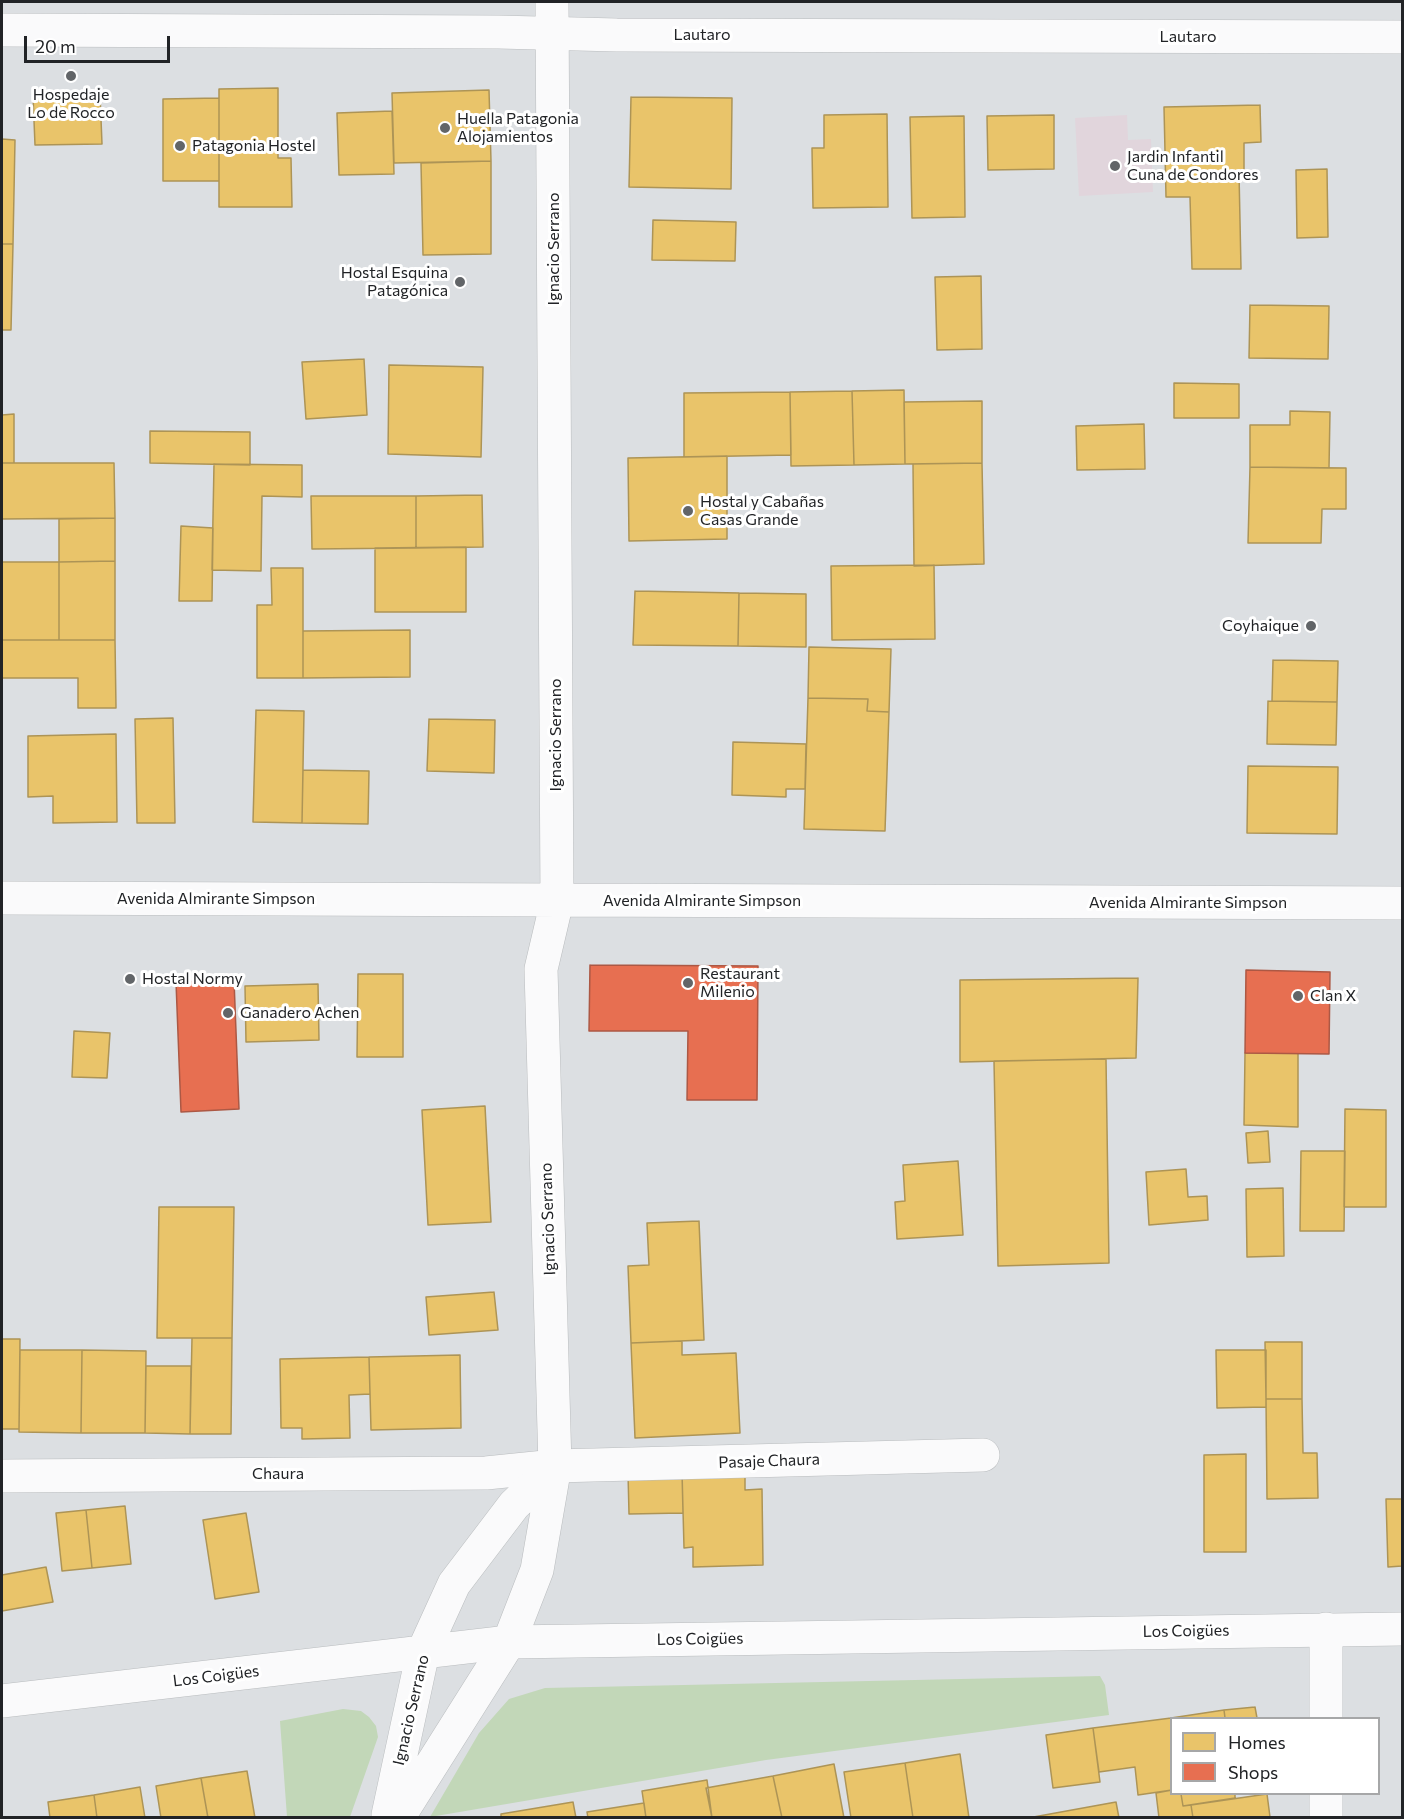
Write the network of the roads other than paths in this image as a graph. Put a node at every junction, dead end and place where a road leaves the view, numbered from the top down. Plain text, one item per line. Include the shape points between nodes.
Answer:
1 (552, 2) edge
2 (2, 30) edge
3 (553, 35) junction
4 (1402, 38) edge
5 (2, 898) edge
6 (557, 901) junction
7 (1402, 903) edge
8 (983, 1455) dead end
9 (555, 1466) junction
10 (2, 1476) edge
11 (1326, 1629) junction
12 (1402, 1629) edge
13 (508, 1642) junction
14 (423, 1652) junction
15 (2, 1701) edge
16 (1326, 1717) edge
17 (1326, 1795) edge
18 (388, 1818) edge
19 (398, 1818) edge
20 (1326, 1818) edge

1 - 3 street, Ignacio Serrano
2 - 3 street, Lautaro
3 - 4 street, Lautaro
3 - 6 street, Ignacio Serrano
5 - 6 street, Avenida Almirante Simpson
6 - 7 street, Avenida Almirante Simpson
6 - 9 street, Ignacio Serrano via 541,969
8 - 9 street, Pasaje Chaura
9 - 10 street, Chaura via 486,1473
9 - 13 street, Ignacio Serrano via 537,1570
9 - 14 street, Ignacio Serrano via 514,1505 454,1584
11 - 12 street, Los Coigües
11 - 13 street, Los Coigües
11 - 16 street
13 - 14 street, Los Coigües
13 - 19 street, Ignacio Serrano
14 - 15 street, Los Coigües
14 - 18 street, Ignacio Serrano
17 - 20 street

